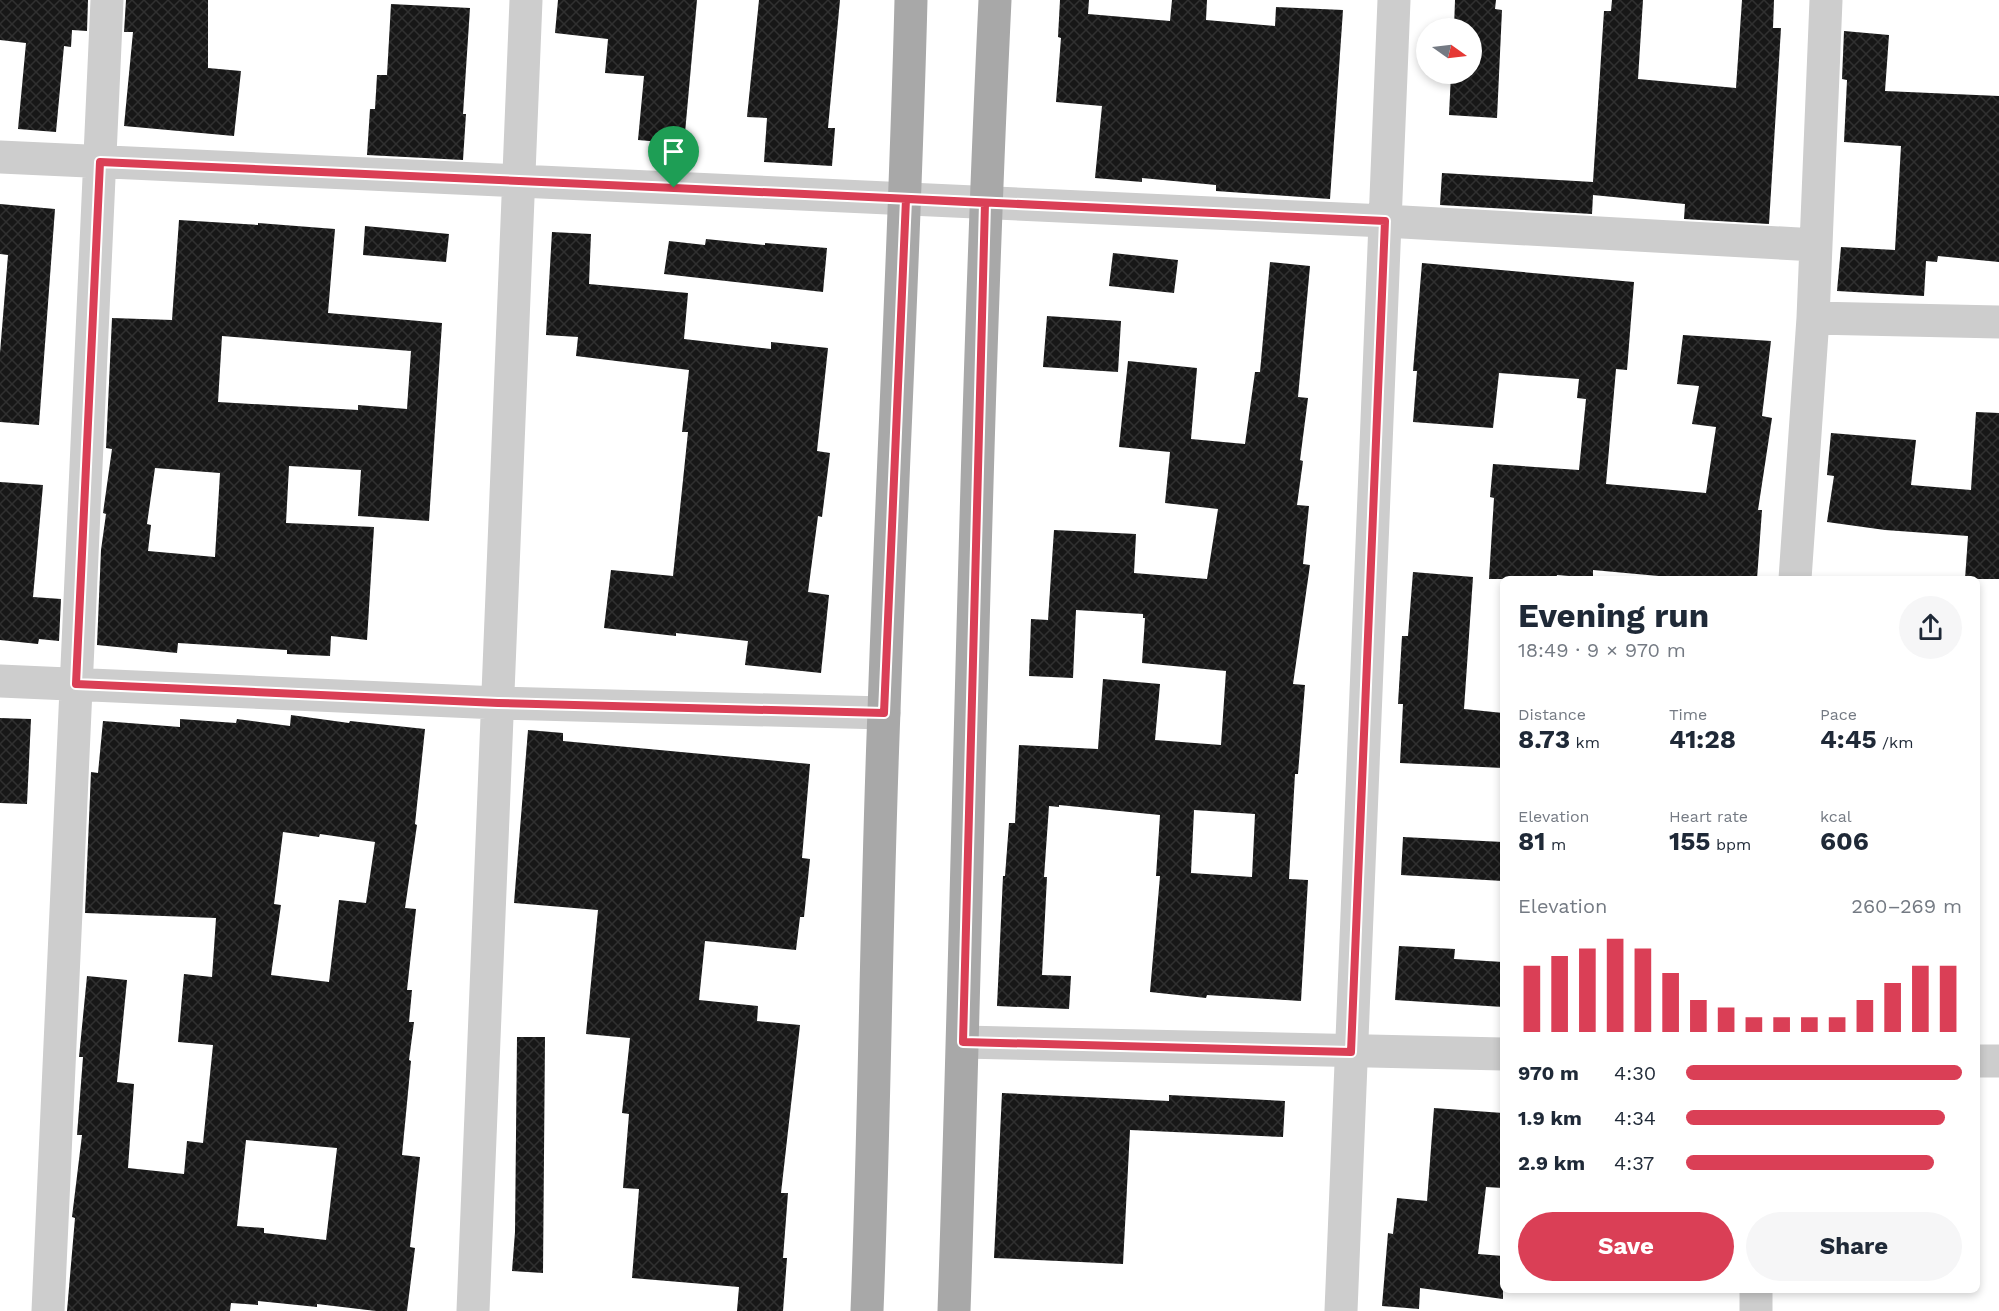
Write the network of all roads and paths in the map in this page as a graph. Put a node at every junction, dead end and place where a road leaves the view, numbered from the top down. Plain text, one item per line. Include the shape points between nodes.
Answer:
1 (107, 0) edge
2 (526, 0) edge
3 (911, 0) edge
4 (995, 0) edge
5 (1394, 0) edge
6 (1826, 0) edge
7 (0, 157) edge
8 (100, 162) junction
9 (520, 181) junction
10 (906, 199) junction
11 (985, 203) junction
12 (1385, 221) junction
13 (1816, 245) junction
14 (1813, 318) junction
15 (1999, 322) edge
16 (1795, 576) edge
17 (0, 681) edge
18 (76, 684) junction
19 (498, 703) junction
20 (884, 713) junction
21 (963, 1042) junction
22 (1351, 1052) junction
23 (1500, 1054) edge
24 (1980, 1060) edge
25 (1999, 1061) edge
26 (1756, 1293) edge
27 (48, 1311) edge
28 (473, 1311) edge
29 (867, 1311) edge
30 (954, 1311) edge
31 (1341, 1311) edge
32 (1756, 1311) edge

1 - 8 street
2 - 9 street
3 - 10 main road
4 - 11 main road
5 - 12 street
6 - 13 street
7 - 8 street
8 - 9 street
8 - 18 street
9 - 10 street
9 - 19 street
10 - 11 street
10 - 20 main road
11 - 12 street
11 - 21 main road
12 - 13 street
12 - 22 street
13 - 14 street
14 - 15 street
14 - 16 street
17 - 18 street
18 - 19 street
18 - 27 street
19 - 20 street
19 - 28 street
20 - 29 main road
21 - 22 street
21 - 30 main road
22 - 23 street
22 - 31 street
24 - 25 street
26 - 32 street

